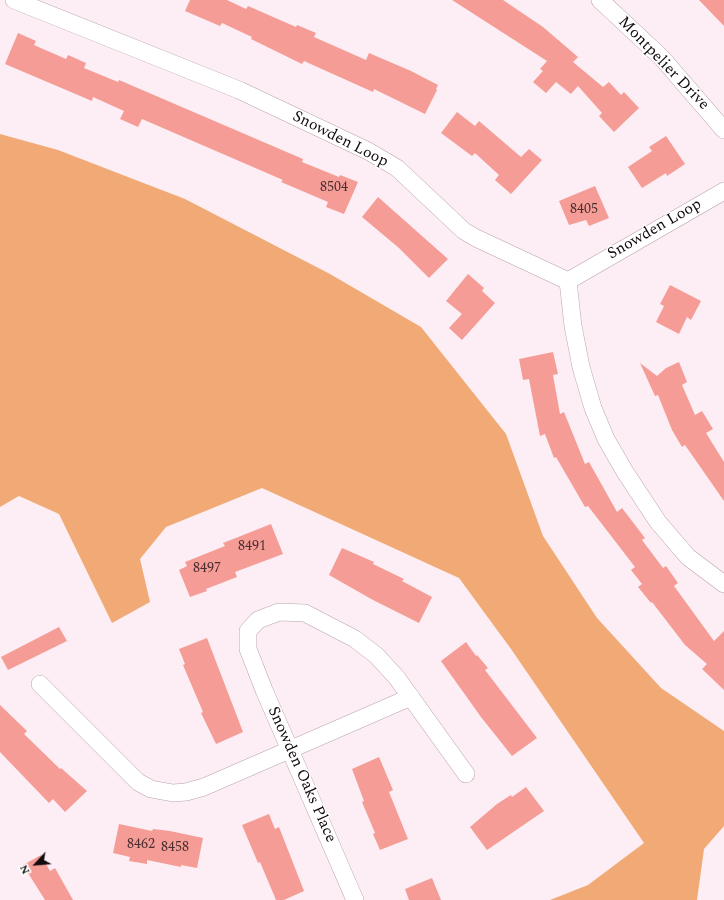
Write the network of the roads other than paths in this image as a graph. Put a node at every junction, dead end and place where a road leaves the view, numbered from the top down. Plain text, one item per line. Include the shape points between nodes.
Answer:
1 (14, 0) edge
2 (600, 0) edge
3 (724, 130) edge
4 (724, 190) edge
5 (568, 281) junction
6 (724, 584) edge
7 (40, 684) dead end
8 (411, 697) junction
9 (290, 750) junction
10 (466, 774) dead end
11 (355, 900) edge

1 - 5 street, Snowden Loop via 238,90 368,151 396,168 464,231
2 - 3 street, Montpelier Drive via 662,58
4 - 5 street, Snowden Loop
5 - 6 street via 581,367 606,440 658,522 688,557
7 - 9 street via 138,782 156,791 186,792 204,787
8 - 9 street
8 - 9 street, Snowden Oaks Place via 377,656 354,639 305,613 279,612 258,620 248,631 248,649
8 - 10 street
9 - 11 street, Snowden Oaks Place

